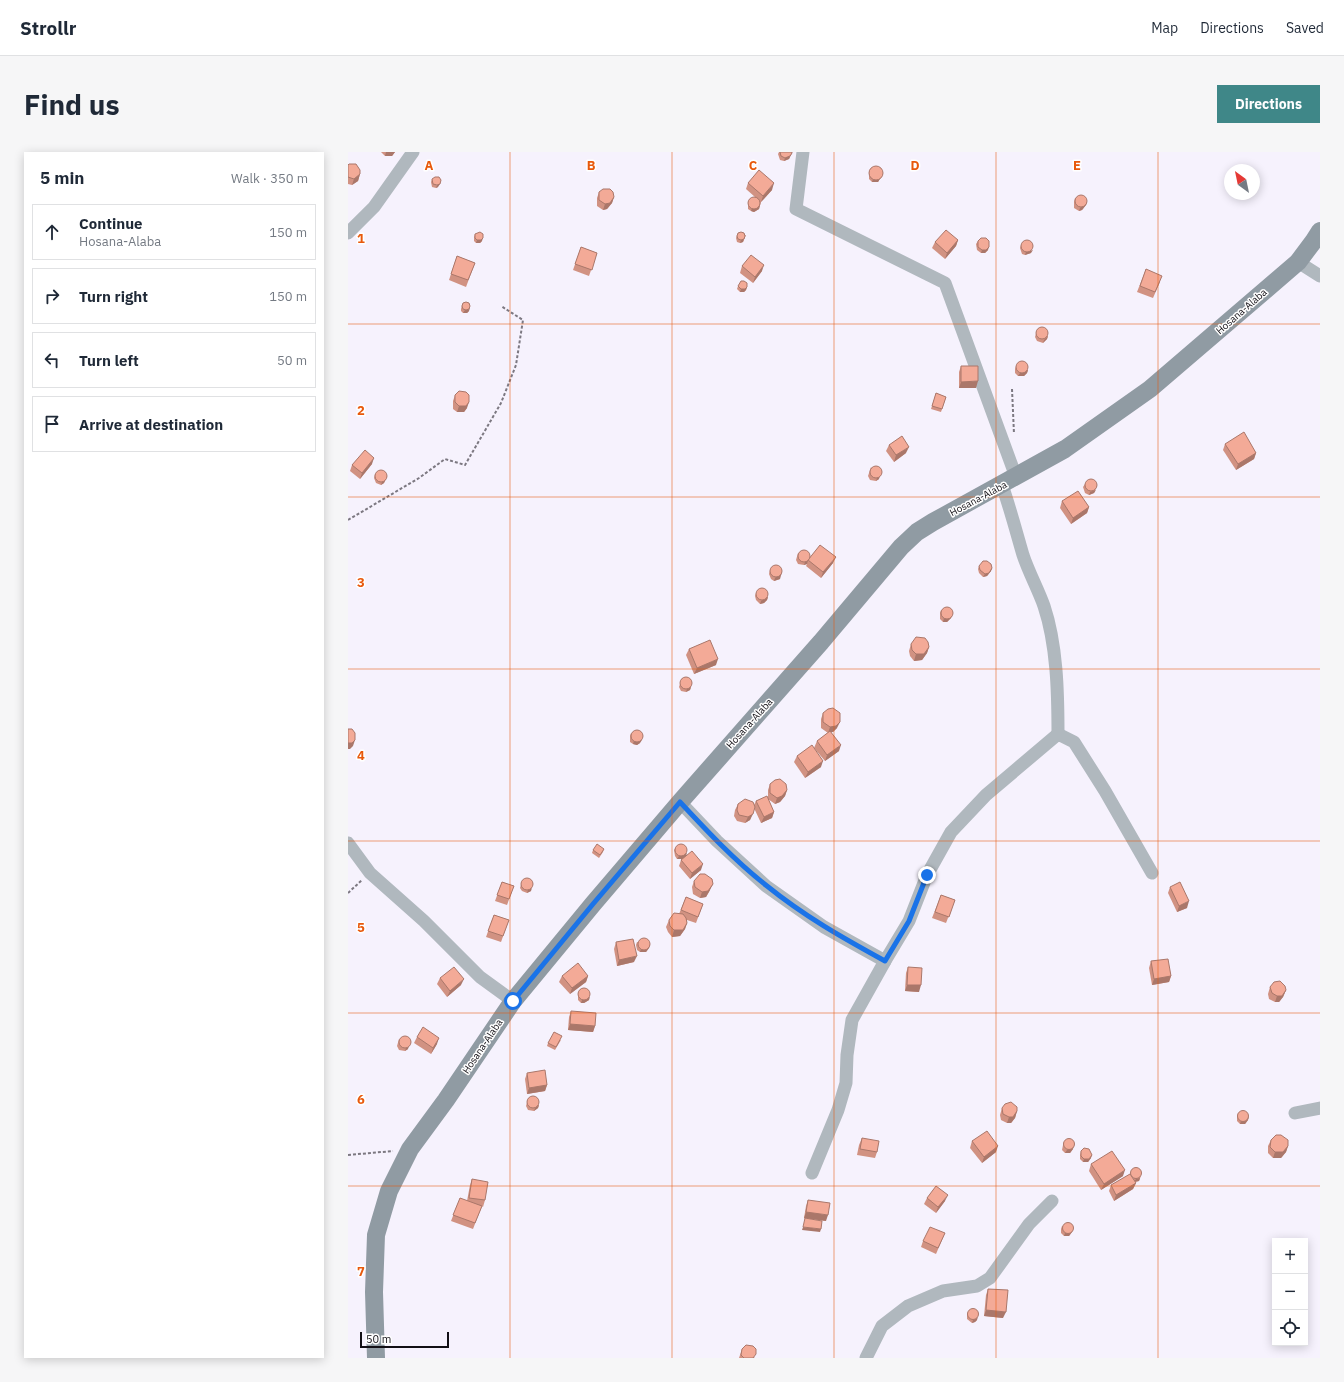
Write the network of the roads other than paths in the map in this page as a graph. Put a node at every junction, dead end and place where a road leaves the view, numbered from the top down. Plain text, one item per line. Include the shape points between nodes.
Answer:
1 (413, 152) edge
2 (803, 152) edge
3 (1320, 231) edge
4 (348, 233) edge
5 (1298, 262) junction
6 (1320, 276) edge
7 (1009, 481) junction
8 (1058, 734) junction
9 (680, 802) junction
10 (348, 843) edge
11 (1152, 873) dead end
12 (885, 961) junction
13 (513, 1001) junction
14 (1320, 1108) edge
15 (1295, 1113) dead end
16 (812, 1173) dead end
17 (1052, 1201) dead end
18 (376, 1358) edge
19 (866, 1358) edge

1 - 4 street via 374,207
2 - 7 street via 796,210 945,283
3 - 5 main road, Hosana-Alaba
5 - 6 street
5 - 7 main road, Hosana-Alaba via 1150,389 1065,449
7 - 8 street via 1010,506 1024,557 1044,607 1052,638 1058,700
7 - 9 main road, Hosana-Alaba via 917,532
8 - 11 street via 1074,742 1106,791
8 - 12 street via 986,795 951,832 927,875 909,921
9 - 12 street via 716,840 766,886 824,927
9 - 13 main road, Hosana-Alaba
10 - 13 street via 370,873 424,920 480,977
12 - 16 street via 852,1020 846,1083 838,1110
13 - 18 main road, Hosana-Alaba via 410,1150 389,1191 376,1235
14 - 15 street
17 - 19 street via 1029,1224 990,1278 977,1286 943,1291 908,1306 882,1326

